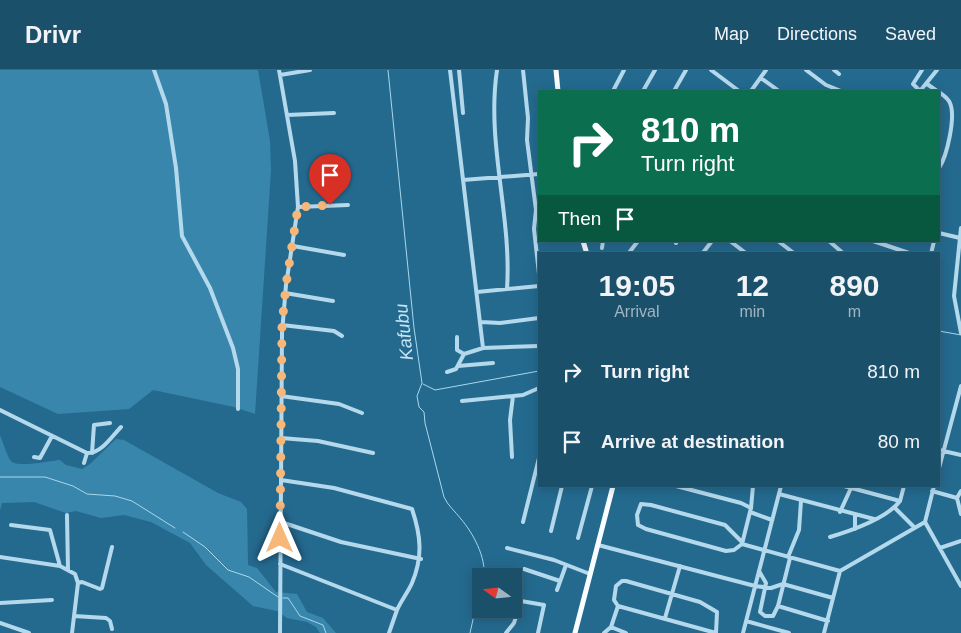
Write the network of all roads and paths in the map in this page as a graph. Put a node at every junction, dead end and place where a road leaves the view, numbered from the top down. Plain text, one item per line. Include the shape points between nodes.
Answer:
1 (154, 70) edge
2 (279, 70) edge
3 (310, 70) edge
4 (450, 70) edge
5 (460, 70) edge
6 (497, 70) edge
7 (522, 70) edge
8 (556, 70) edge
9 (624, 70) edge
10 (656, 70) edge
11 (686, 70) edge
12 (711, 70) edge
13 (766, 70) edge
14 (806, 70) edge
15 (834, 70) edge
16 (922, 70) edge
17 (937, 70) edge
18 (839, 74) dead end
19 (280, 76) junction
20 (761, 78) junction
21 (927, 84) junction
22 (558, 90) edge
23 (614, 90) edge
24 (644, 90) edge
25 (675, 90) edge
26 (738, 90) edge
27 (752, 90) edge
28 (778, 90) edge
29 (838, 90) edge
30 (919, 90) edge
31 (921, 90) edge
32 (935, 90) edge
33 (940, 94) edge
34 (334, 113) dead end
35 (463, 114) dead end
36 (287, 115) junction
37 (940, 166) edge
38 (531, 174) junction
39 (538, 174) edge
40 (500, 177) junction
41 (463, 180) junction
42 (348, 205) dead end
43 (298, 207) junction
44 (961, 228) edge
45 (940, 233) edge
46 (960, 240) edge
47 (603, 242) edge
48 (637, 242) edge
49 (711, 242) edge
50 (731, 242) edge
51 (779, 242) edge
52 (829, 242) edge
53 (876, 242) edge
54 (293, 246) junction
55 (602, 248) dead end
56 (630, 252) edge
57 (704, 252) edge
58 (744, 252) edge
59 (792, 252) edge
60 (842, 252) edge
61 (906, 252) edge
62 (344, 255) dead end
63 (538, 265) edge
64 (538, 286) edge
65 (507, 289) junction
66 (477, 292) junction
67 (285, 293) junction
68 (333, 301) dead end
69 (538, 318) edge
70 (481, 322) junction
71 (960, 323) edge
72 (282, 325) junction
73 (961, 333) edge
74 (342, 336) dead end
75 (457, 337) dead end
76 (538, 346) edge
77 (483, 348) junction
78 (464, 354) junction
79 (493, 363) dead end
80 (458, 366) junction
81 (447, 372) dead end
82 (961, 386) edge
83 (538, 388) edge
84 (281, 396) junction
85 (513, 396) junction
86 (462, 402) dead end
87 (238, 409) dead end
88 (0, 410) edge
89 (362, 413) dead end
90 (110, 424) dead end
91 (121, 427) dead end
92 (52, 436) junction
93 (281, 438) junction
94 (941, 450) edge
95 (87, 453) junction
96 (92, 453) junction
97 (373, 453) dead end
98 (961, 455) edge
99 (512, 456) dead end
100 (34, 457) dead end
101 (84, 463) dead end
102 (538, 465) edge
103 (281, 480) junction
104 (562, 487) edge
105 (592, 487) edge
106 (613, 487) edge
107 (680, 487) edge
108 (753, 487) edge
109 (781, 487) edge
110 (904, 487) edge
111 (853, 488) edge
112 (933, 489) edge
113 (961, 491) edge
114 (779, 494) junction
115 (957, 498) junction
116 (802, 501) junction
117 (900, 501) junction
118 (894, 508) junction
119 (750, 510) junction
120 (840, 512) junction
121 (961, 514) edge
122 (67, 515) dead end
123 (855, 515) junction
124 (874, 519) junction
125 (772, 520) junction
126 (281, 522) junction
127 (523, 522) dead end
128 (925, 522) junction
129 (11, 525) dead end
130 (914, 527) junction
131 (855, 529) junction
132 (551, 531) dead end
133 (830, 537) dead end
134 (578, 538) dead end
135 (961, 541) edge
136 (741, 542) junction
137 (598, 545) junction
138 (112, 547) dead end
139 (507, 548) dead end
140 (940, 548) junction
141 (764, 551) junction
142 (0, 557) edge
143 (789, 558) junction
144 (421, 559) junction
145 (280, 564) junction
146 (566, 565) junction
147 (60, 566) junction
148 (680, 566) junction
149 (524, 569) dead end
150 (68, 570) junction
151 (759, 571) junction
152 (840, 571) junction
153 (590, 574) junction
154 (560, 581) junction
155 (78, 583) junction
156 (783, 584) junction
157 (755, 586) junction
158 (961, 586) edge
159 (765, 588) junction
160 (557, 590) dead end
161 (671, 594) junction
162 (833, 598) junction
163 (52, 600) dead end
164 (0, 604) edge
165 (618, 606) junction
166 (778, 606) junction
167 (397, 610) junction
168 (74, 616) junction
169 (665, 618) junction
170 (746, 621) junction
171 (828, 621) junction
172 (0, 623) edge
173 (611, 627) junction
174 (112, 629) dead end
175 (21, 632) edge
176 (576, 632) edge
177 (29, 633) edge
178 (72, 633) edge
179 (280, 633) edge
180 (389, 633) edge
181 (506, 633) edge
182 (538, 633) edge
183 (604, 633) edge
184 (626, 633) edge
185 (716, 633) edge
186 (743, 633) edge
187 (789, 633) edge
188 (824, 633) edge

1 - 87 street via 168,114 182,236 210,288 233,348 238,369
2 - 19 street
3 - 19 street
4 - 41 street
5 - 35 street
6 - 40 street via 495,111
7 - 38 street
8 - 22 main road
9 - 23 street
10 - 24 street
11 - 25 street
12 - 26 street
13 - 20 street
14 - 29 street
15 - 18 street
16 - 30 street via 913,84
17 - 21 street
19 - 36 street
20 - 27 street
20 - 28 street
21 - 31 street
21 - 32 street
33 - 37 street via 949,101 952,112 945,159
34 - 36 street
36 - 43 street
38 - 39 street
38 - 40 street
38 - 63 street
40 - 41 street
40 - 65 street via 507,230
41 - 66 street
42 - 43 street
43 - 54 street
44 - 46 street
45 - 46 street
46 - 71 street via 954,296
47 - 55 street
48 - 56 street
49 - 57 street
50 - 58 street
51 - 59 street
52 - 60 street
53 - 61 street
54 - 62 street
54 - 67 street
64 - 65 street
65 - 66 street
66 - 70 street
67 - 68 street
67 - 72 street
69 - 70 street
70 - 77 street
71 - 73 street
72 - 74 street via 334,331
72 - 84 street
75 - 78 street via 457,350
76 - 77 street
77 - 78 street
78 - 80 street
79 - 80 street
80 - 81 street
82 - 94 street
83 - 85 street
84 - 89 street via 339,404
84 - 93 street
85 - 86 street
85 - 99 street via 510,420
88 - 92 street
90 - 96 street via 94,425
91 - 96 street
92 - 95 street
92 - 100 street via 40,458
93 - 97 street via 318,440
93 - 103 street
94 - 98 street
95 - 96 street
95 - 101 street
102 - 127 street
103 - 126 street
103 - 144 street via 334,488 410,507 420,533
104 - 132 street
105 - 134 street
106 - 137 main road
107 - 119 street via 742,503
108 - 119 street
109 - 114 street
110 - 117 street
111 - 117 street
111 - 120 street
112 - 115 street
112 - 128 street
113 - 115 street
114 - 116 street
114 - 125 street
115 - 121 street
116 - 120 street
116 - 143 street via 798,530
117 - 118 street
118 - 124 street
118 - 130 street
119 - 125 street
119 - 136 street
120 - 123 street
122 - 150 street
123 - 124 street
123 - 131 street
124 - 131 street
125 - 141 street
126 - 144 street via 330,539
126 - 145 street
128 - 130 street
128 - 140 street
129 - 147 street via 50,530
130 - 152 street
131 - 133 street
135 - 140 street
136 - 136 street via 725,525 651,504 641,504 637,510 638,525 646,529 726,551 734,550
136 - 141 street
137 - 148 street
137 - 153 main road
138 - 155 street via 102,588
139 - 146 street
140 - 158 street
141 - 143 street
141 - 151 street
142 - 147 street
143 - 152 street
143 - 156 street
144 - 167 street
145 - 167 street
145 - 179 street
146 - 153 street
146 - 154 street
147 - 150 street
148 - 157 street
148 - 161 street
149 - 154 street
150 - 155 street via 75,574
151 - 157 street
151 - 159 street
152 - 162 street
153 - 176 main road
154 - 160 street
155 - 168 street
156 - 159 street
156 - 162 street
156 - 166 street
157 - 159 street
157 - 170 street
159 - 166 street via 760,612 773,616
161 - 165 street via 622,581 615,590 614,600
161 - 169 street
161 - 185 street via 700,602 714,610 718,615
162 - 171 street
163 - 164 street
165 - 169 street
165 - 173 street
166 - 171 street
167 - 180 street
168 - 174 street via 106,618
168 - 178 street
169 - 185 street
170 - 186 street
170 - 187 street
171 - 188 street
172 - 175 street
173 - 183 street
173 - 184 street
175 - 177 street
181 - 182 street via 514,623 520,601 544,606

